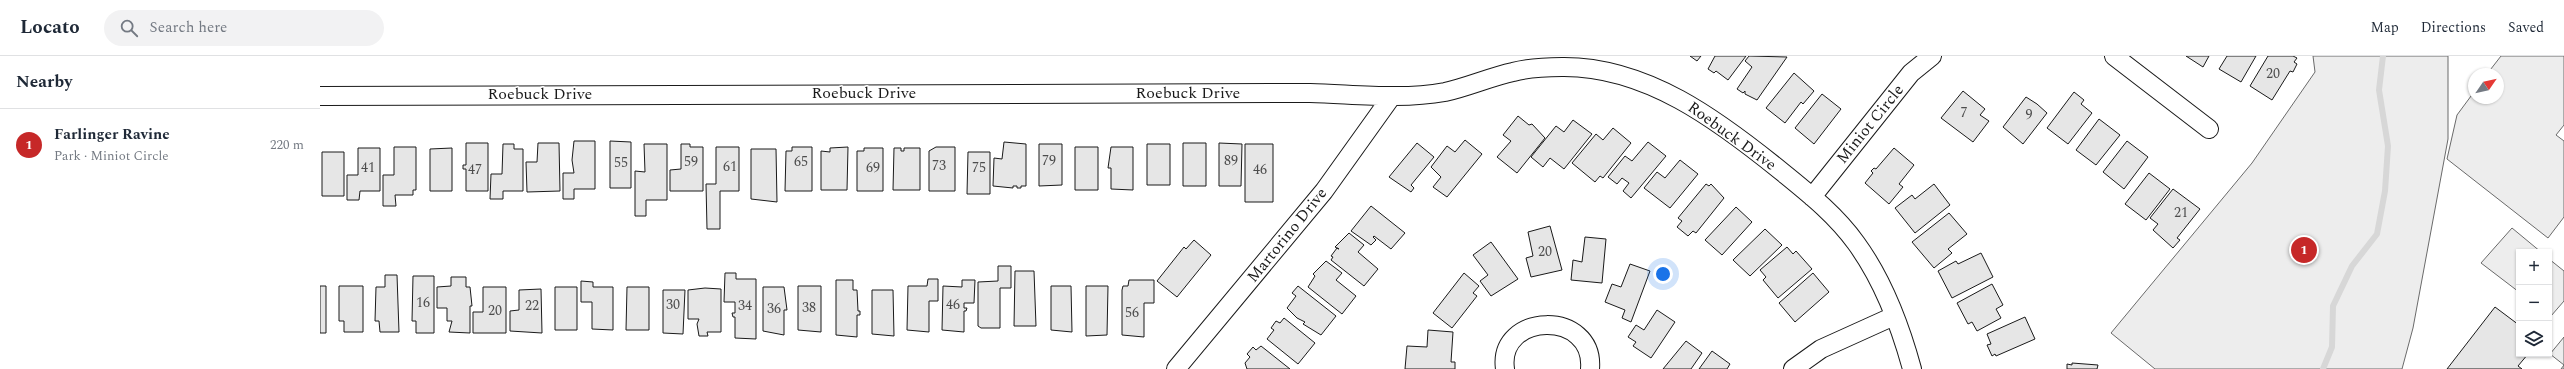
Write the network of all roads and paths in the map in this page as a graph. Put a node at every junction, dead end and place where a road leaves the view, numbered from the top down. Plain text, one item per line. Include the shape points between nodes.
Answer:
1 (1932, 56) edge
2 (2114, 56) edge
3 (320, 96) edge
4 (1392, 96) junction
5 (2209, 129) dead end
6 (1812, 197) junction
7 (1894, 316) junction
8 (1176, 369) edge
9 (1505, 369) edge
10 (1590, 369) edge
11 (1793, 369) edge
12 (1912, 369) edge

1 - 6 street, Miniot Circle via 1911,73
2 - 5 street
3 - 4 street, Roebuck Drive via 1310,93
4 - 6 street, Roebuck Drive via 1444,92 1515,71 1562,67 1597,70 1617,75 1688,103 1731,132
4 - 8 street, Martorino Drive via 1324,191
6 - 7 street, Roebuck Drive via 1837,218 1857,243 1873,268
7 - 11 street via 1821,349
7 - 12 street, Roebuck Drive
9 - 10 street via 1507,351 1514,339 1525,330 1539,324 1553,324 1567,328 1579,337 1587,349

